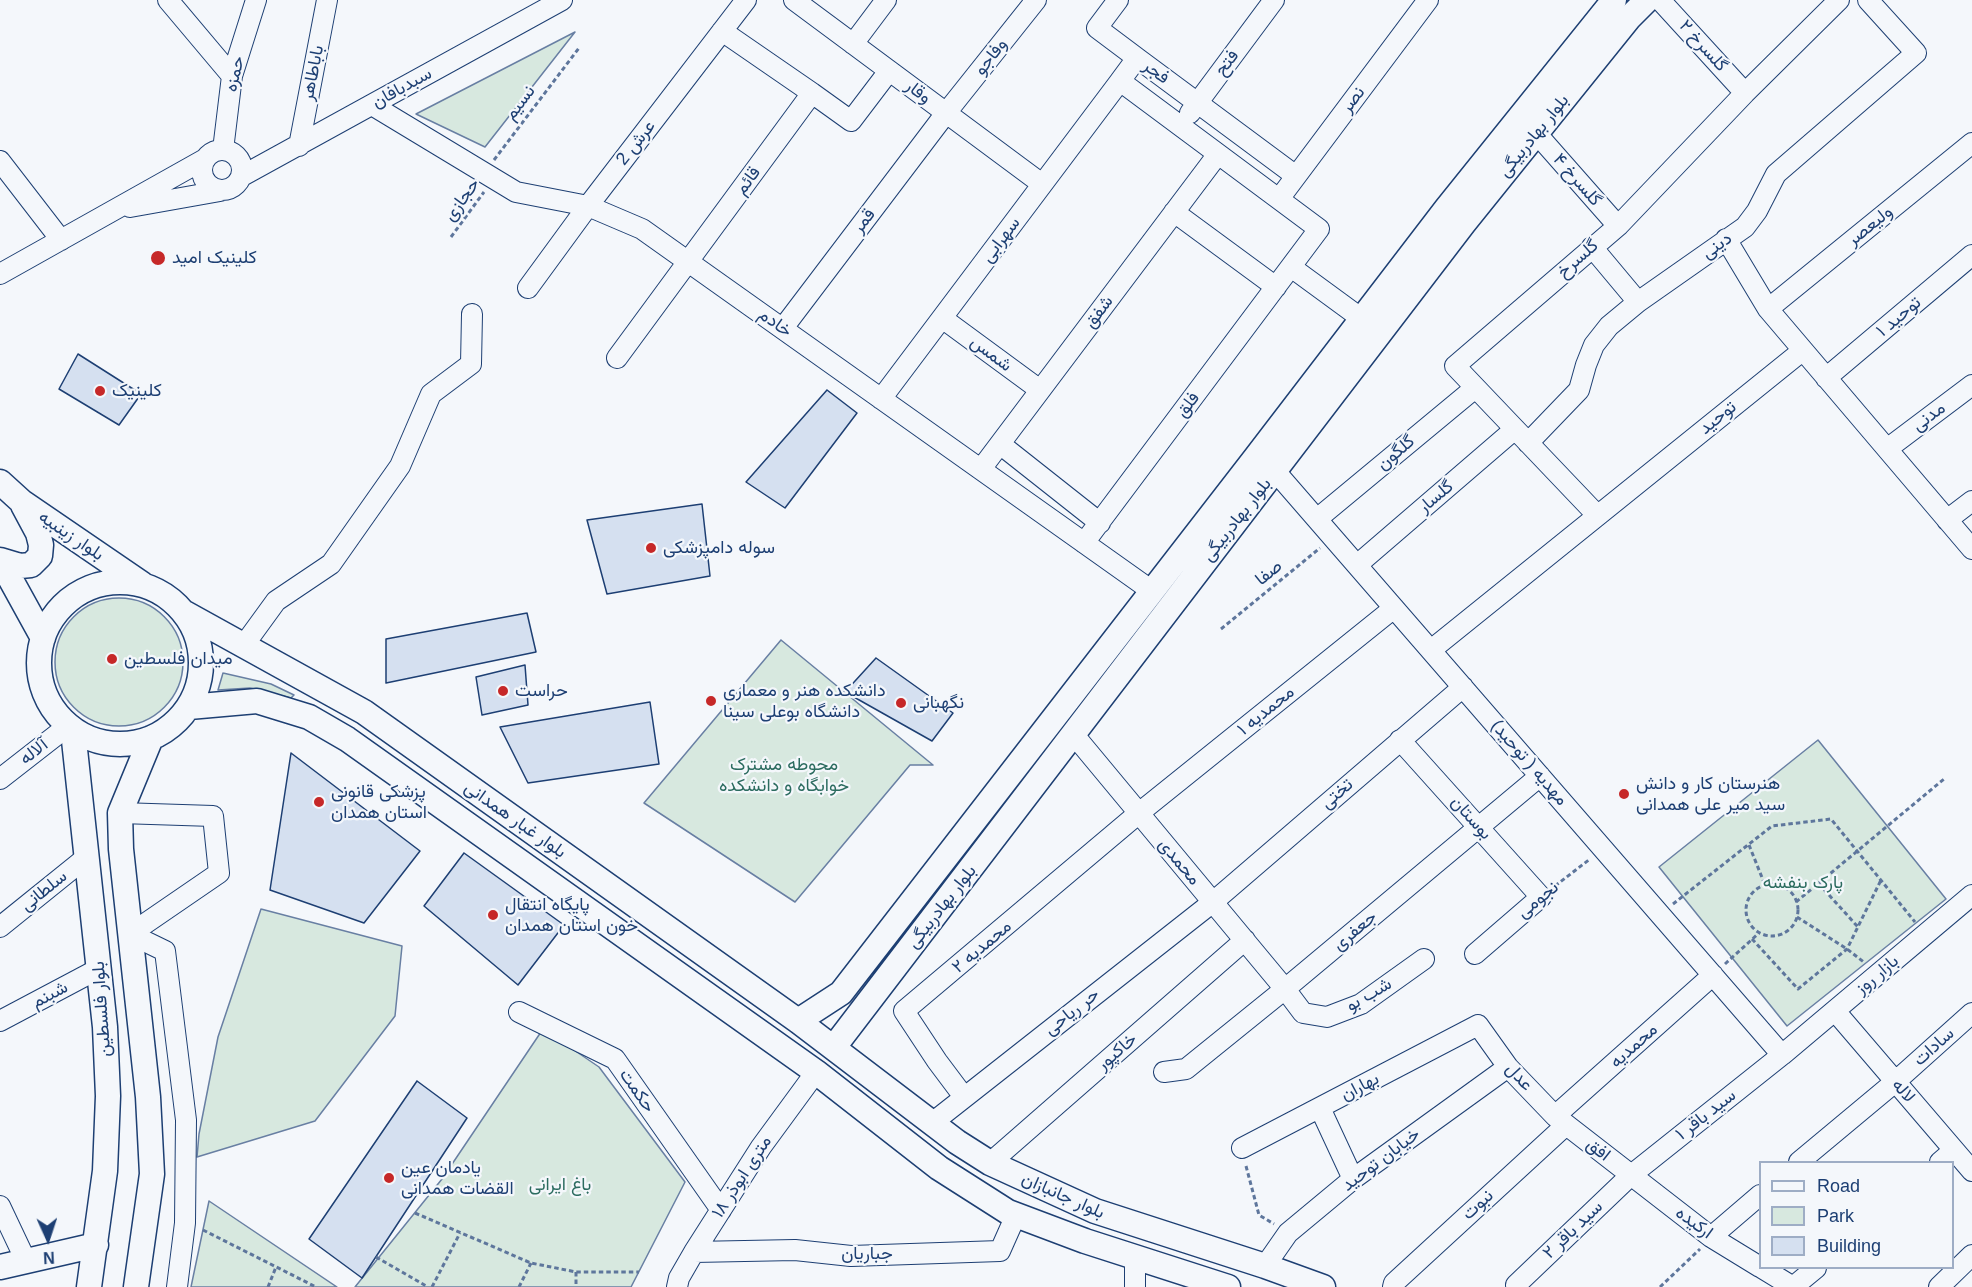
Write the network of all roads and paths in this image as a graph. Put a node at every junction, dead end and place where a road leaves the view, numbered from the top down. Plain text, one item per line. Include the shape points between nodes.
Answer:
1 (168, 0) edge
2 (256, 0) edge
3 (327, 0) edge
4 (562, 0) edge
5 (746, 0) edge
6 (794, 0) edge
7 (886, 0) edge
8 (1036, 0) edge
9 (1118, 0) edge
10 (1275, 0) edge
11 (1428, 0) edge
12 (1614, 0) edge
13 (1647, 0) edge
14 (1660, 0) edge
15 (1839, 0) edge
16 (1868, 0) edge
17 (722, 31) junction
18 (853, 44) junction
19 (579, 48) dead end
20 (1137, 58) junction
21 (889, 71) junction
22 (232, 76) junction
23 (1120, 81) junction
24 (812, 93) junction
25 (1745, 93) junction
26 (1198, 103) junction
27 (372, 105) junction
28 (946, 113) junction
29 (1180, 126) junction
30 (1536, 133) junction
31 (1972, 143) edge
32 (299, 146) junction
33 (223, 150) junction
34 (1218, 154) junction
35 (205, 159) junction
36 (0, 161) edge
37 (242, 176) junction
38 (489, 176) junction
39 (1296, 176) junction
40 (1042, 184) junction
41 (220, 191) junction
42 (1279, 199) junction
43 (588, 206) junction
44 (113, 210) junction
45 (1174, 212) junction
46 (1618, 226) junction
47 (451, 237) dead end
48 (1726, 239) junction
49 (61, 240) junction
50 (1592, 247) junction
51 (1972, 255) edge
52 (689, 262) junction
53 (1291, 267) junction
54 (0, 274) edge
55 (1276, 287) junction
56 (528, 288) dead end
57 (1638, 302) junction
58 (1768, 309) junction
59 (472, 314) dead end
60 (942, 318) junction
61 (1362, 319) junction
62 (783, 328) junction
63 (1802, 351) junction
64 (617, 358) dead end
65 (1826, 378) junction
66 (1972, 385) edge
67 (1475, 388) junction
68 (1040, 390) junction
69 (882, 399) junction
70 (1522, 436) junction
71 (1000, 444) junction
72 (1887, 449) junction
73 (1266, 464) junction
74 (981, 470) junction
75 (0, 482) edge
76 (1972, 501) edge
77 (22, 502) junction
78 (1597, 515) junction
79 (1317, 519) junction
80 (1947, 520) junction
81 (1100, 523) junction
82 (1334, 538) junction
83 (1084, 543) junction
84 (1972, 549) edge
85 (0, 560) edge
86 (1357, 565) junction
87 (144, 586) junction
88 (1152, 591) junction
89 (1394, 608) junction
90 (184, 613) junction
91 (1221, 629) dead end
92 (43, 638) junction
93 (244, 645) junction
94 (1431, 650) junction
95 (1463, 687) junction
96 (189, 707) junction
97 (71, 728) junction
98 (1074, 735) junction
99 (151, 738) junction
100 (1400, 740) junction
101 (1540, 776) junction
102 (0, 779) edge
103 (1944, 779) dead end
104 (120, 813) junction
105 (1139, 813) junction
106 (1480, 827) junction
107 (1749, 845) junction
108 (1603, 849) junction
109 (1857, 851) junction
110 (88, 856) junction
111 (1881, 880) junction
112 (1819, 883) junction
113 (1766, 885) junction
114 (1972, 895) edge
115 (1541, 897) junction
116 (1213, 902) junction
117 (1796, 902) junction
118 (1660, 914) junction
119 (1797, 917) junction
120 (0, 927) edge
121 (1858, 927) junction
122 (1759, 933) junction
123 (130, 934) junction
124 (1925, 935) junction
125 (1752, 939) junction
126 (1245, 940) junction
127 (1847, 950) junction
128 (1475, 954) dead end
129 (1424, 959) dead end
130 (100, 969) junction
131 (1713, 975) junction
132 (1286, 989) junction
133 (1835, 1011) junction
134 (519, 1012) dead end
135 (1972, 1013) edge
136 (0, 1021) edge
137 (798, 1021) junction
138 (1478, 1025) joint
139 (834, 1047) junction
140 (1782, 1055) junction
141 (795, 1058) joint
142 (1508, 1067) junction
143 (816, 1072) junction
144 (1164, 1072) dead end
145 (1896, 1082) junction
146 (964, 1097) junction
147 (1320, 1108) junction
148 (1561, 1120) junction
149 (932, 1123) junction
150 (1242, 1148) joint
151 (1960, 1160) edge
152 (1800, 1161) edge
153 (990, 1163) junction
154 (1630, 1176) junction
155 (1353, 1179) junction
156 (1759, 1197) edge
157 (0, 1206) edge
158 (721, 1210) junction
159 (415, 1213) dead end
160 (1016, 1215) junction
161 (185, 1223) junction
162 (460, 1232) junction
163 (1288, 1233) junction
164 (1711, 1237) junction
165 (96, 1245) junction
166 (694, 1252) junction
167 (1972, 1255) edge
168 (376, 1257) dead end
169 (1135, 1258) junction
170 (26, 1261) junction
171 (531, 1263) junction
172 (1265, 1266) junction
173 (1759, 1266) edge
174 (0, 1267) edge
175 (276, 1267) junction
176 (1764, 1269) edge
177 (1815, 1269) edge
178 (576, 1272) junction
179 (639, 1272) dead end
180 (1516, 1285) dead end
181 (89, 1287) edge
182 (136, 1287) edge
183 (177, 1287) edge
184 (268, 1287) edge
185 (316, 1287) edge
186 (430, 1287) edge
187 (519, 1287) edge
188 (576, 1287) edge
189 (676, 1287) edge
190 (1135, 1287) edge
191 (1228, 1287) edge
192 (1323, 1287) edge
193 (1393, 1287) edge
194 (1660, 1287) edge
195 (1793, 1287) edge
196 (1938, 1287) edge

1 - 22 street
2 - 22 street, حمزه
3 - 32 street, باباطاهر
4 - 27 street, سبدبافان
5 - 17 street, عرش 2
6 - 18 street, وقار
7 - 18 street
8 - 28 street, وفاجو
9 - 20 street via 1097,28
10 - 26 street, فتح
11 - 39 street, نصر
12 - 61 main road, بلوار بهادربیگی
13 - 30 main road, بلوار بهادربیگی
14 - 25 street, گلسرخ ۲
15 - 25 street, گلسرخ
16 - 48 street, دینی via 1916,53 1789,160 1776,174 1745,227
17 - 24 street
17 - 43 street, عرش 2
18 - 21 street, وقار
19 - 38 path, نسیم
20 - 23 street, فجر
20 - 26 street, فجر
21 - 24 street via 851,121
21 - 28 street, وقار
22 - 33 street, حمزه
23 - 29 street, فجر
23 - 40 street, سهرابی
24 - 52 street, قائم
25 - 46 street, گلسرخ
26 - 29 street, فتح
26 - 39 street, فجر
27 - 32 street, سبدبافان
27 - 38 street, خادم
28 - 40 street, وقار
28 - 62 street, قمر
29 - 34 street, فجر
30 - 46 street, گلسرخ ۴
30 - 73 main road, بلوار بهادربیگی
31 - 58 street, ولیعصر
32 - 37 street, سبدبافان
33 - 35 street
33 - 37 street via 239,158
34 - 42 street, فجر
34 - 45 street, شفق
35 - 41 street via 203,179
35 - 44 street
36 - 49 street
37 - 41 street via 236,186
38 - 43 street, خادم via 516,192
38 - 47 path, حجازی
39 - 42 street, نصر
40 - 60 street, سهرابی
41 - 44 street
42 - 53 street, فلق via 1319,229
43 - 52 street, خادم via 642,229
43 - 56 street, عرش 2
44 - 49 street
45 - 55 street
45 - 68 street, شفق
46 - 50 street, گلسرخ
48 - 57 street, دینی
48 - 58 street
49 - 54 street
50 - 57 street
50 - 67 street, گلسرخ via 1455,366
51 - 65 street, توحید ۱
52 - 62 street, خادم
52 - 64 street, قائم
53 - 55 street, فلق
53 - 61 street
55 - 81 street, فلق
57 - 70 street, دینی via 1601,334 1579,390
58 - 63 street
59 - 93 street via 471,364 431,394 400,466 331,564 276,601
60 - 68 street, شمس
60 - 69 street, سهرابی
61 - 73 main road, بلوار بهادربیگی
62 - 69 street, خادم
63 - 65 street
63 - 78 street, توحید
65 - 72 street
66 - 72 street, مدنی
67 - 70 street, گلسرخ
67 - 79 street, گلگون
68 - 71 street, شفق
69 - 74 street, خادم
70 - 78 street, گلسرخ
70 - 86 street, گلسار
71 - 74 street, شفق
71 - 81 street
72 - 80 street
73 - 79 street, مهدیه ( توحید)
73 - 88 main road, بلوار بهادربیگی
73 - 98 main road, بلوار بهادربیگی
74 - 83 street, خادم
75 - 77 main road, بلوار زینبیه
76 - 80 street
77 - 85 main road via 38,533 40,556 30,565 20,566
77 - 87 main road, بلوار زینبیه
78 - 94 street, توحید
79 - 82 street, مهدیه ( توحید)
80 - 84 street
81 - 83 street, فلق
82 - 86 street, مهدیه ( توحید)
82 - 91 path, صفا
83 - 88 street, خادم
85 - 92 main road
86 - 89 street, مهدیه ( توحید)
87 - 90 main road via 166,596
87 - 92 main road via 119,582 94,586 72,598 54,615
88 - 137 main road, بلوار بهادربیگی via 841,993
89 - 94 street, مهدیه ( توحید)
89 - 105 street, محمدیه ۱
90 - 93 main road, بلوار غبار همدانی
90 - 96 main road via 197,635 202,659 199,684
92 - 97 main road via 39,662 42,686 52,708
93 - 137 main road, بلوار غبار همدانی via 364,712
94 - 95 street, مهدیه ( توحید)
95 - 100 street, تختی
95 - 101 street, مهدیه ( توحید)
96 - 99 main road via 172,726
96 - 141 main road, بلوار غبار همدانی via 257,701 309,717 347,739
97 - 99 main road via 101,742 126,744
97 - 102 street, آلاله
97 - 110 main road, بلوار فلسطین
98 - 105 street, محمدی
98 - 139 main road, بلوار بهادربیگی
99 - 104 main road, بلوار فلسطین
100 - 106 street, بوستان
100 - 116 street, تختی
101 - 106 street, جعفری
101 - 108 street, مهدیه ( توحید)
103 - 109 path
104 - 123 main road, بلوار فلسطین
104 - 123 street via 213,816 219,873
105 - 116 street, محمدی
105 - 146 street, محمدیه ۲ via 904,1011
106 - 115 street, بوستان
106 - 132 street, جعفری
107 - 109 path via 1772,826 1831,819
107 - 113 path
107 - 118 path
108 - 115 path, نجومی
108 - 118 street, مهدیه ( توحید)
109 - 111 path
109 - 112 path
110 - 120 street, سلطانی
110 - 130 main road, بلوار فلسطین
111 - 121 path
111 - 124 path
112 - 117 path
112 - 121 path
113 - 117 path via 1790,891
113 - 122 path via 1752,892 1746,906 1748,922
114 - 124 street, بازار روز
115 - 128 street, نجومی
116 - 126 street, محمدی
116 - 146 street, حر ریاحی
117 - 119 path
118 - 131 street, مهدیه ( توحید)
119 - 122 path via 1791,928 1781,934
119 - 127 path
121 - 127 path
122 - 125 path
123 - 161 street via 165,951 186,1120
123 - 182 main road, بلوار فلسطین via 148,1097 152,1174
124 - 133 street, بازار روز
125 - 127 path via 1798,989
125 - 131 path
126 - 132 street, محمدی
126 - 153 street, خاکپور
129 - 132 street, شب بو via 1361,1004 1327,1017 1302,1013
130 - 136 street, شبنم
130 - 165 main road, بلوار فلسطین via 108,1096 105,1171
131 - 140 street, مهدیه ( توحید)
131 - 148 street, محمدیه
132 - 144 street, جعفری via 1186,1069
133 - 140 street, بازار روز
133 - 145 street, لاله
134 - 158 street, حکمت via 615,1059
135 - 145 street, سادات
137 - 139 main road, بلوار غبار همدانی
138 - 142 street, عدل
138 - 147 street, بهاران
139 - 149 main road, بلوار جانبازان
140 - 154 street, سید باقر ۱
141 - 143 main road, بلوار جانبازان
142 - 148 street, عدل
142 - 155 street, خیابان توحید
143 - 158 street, ۱۸ متری ابوذر
143 - 160 main road, بلوار جانبازان via 939,1168
145 - 151 street, لاله
145 - 152 street, سادات
146 - 149 street, حر ریاحی
147 - 150 street, بهاران
147 - 155 street
148 - 154 street, افق
148 - 193 street, نبوت
149 - 153 main road, بلوار جانبازان
150 - 163 path via 1259,1215
153 - 172 main road, بلوار جانبازان via 1095,1211
154 - 164 street, ارکیده
154 - 180 street, سید باقر ۲
155 - 163 street, خیابان توحید
156 - 164 street
157 - 170 street
158 - 166 street, ۱۸ متری ابوذر
159 - 162 path
160 - 166 street, جباریان via 1000,1251 851,1256 783,1250
160 - 169 main road, بلوار جانبازان
161 - 175 path
161 - 183 street
162 - 171 path
162 - 186 path
163 - 172 street, خیابان توحید
164 - 173 street, ارکیده
164 - 194 path
165 - 170 main road
165 - 181 main road, بلوار فلسطین
166 - 189 street, ۱۸ متری ابوذر
167 - 196 street
168 - 186 path
169 - 190 street
169 - 191 main road, بلوار جانبازان
170 - 174 main road
171 - 178 path
171 - 187 path
172 - 192 main road, بلوار جانبازان
175 - 184 path
175 - 185 path
176 - 195 street, ارکیده
177 - 195 street
178 - 179 path
178 - 188 path

